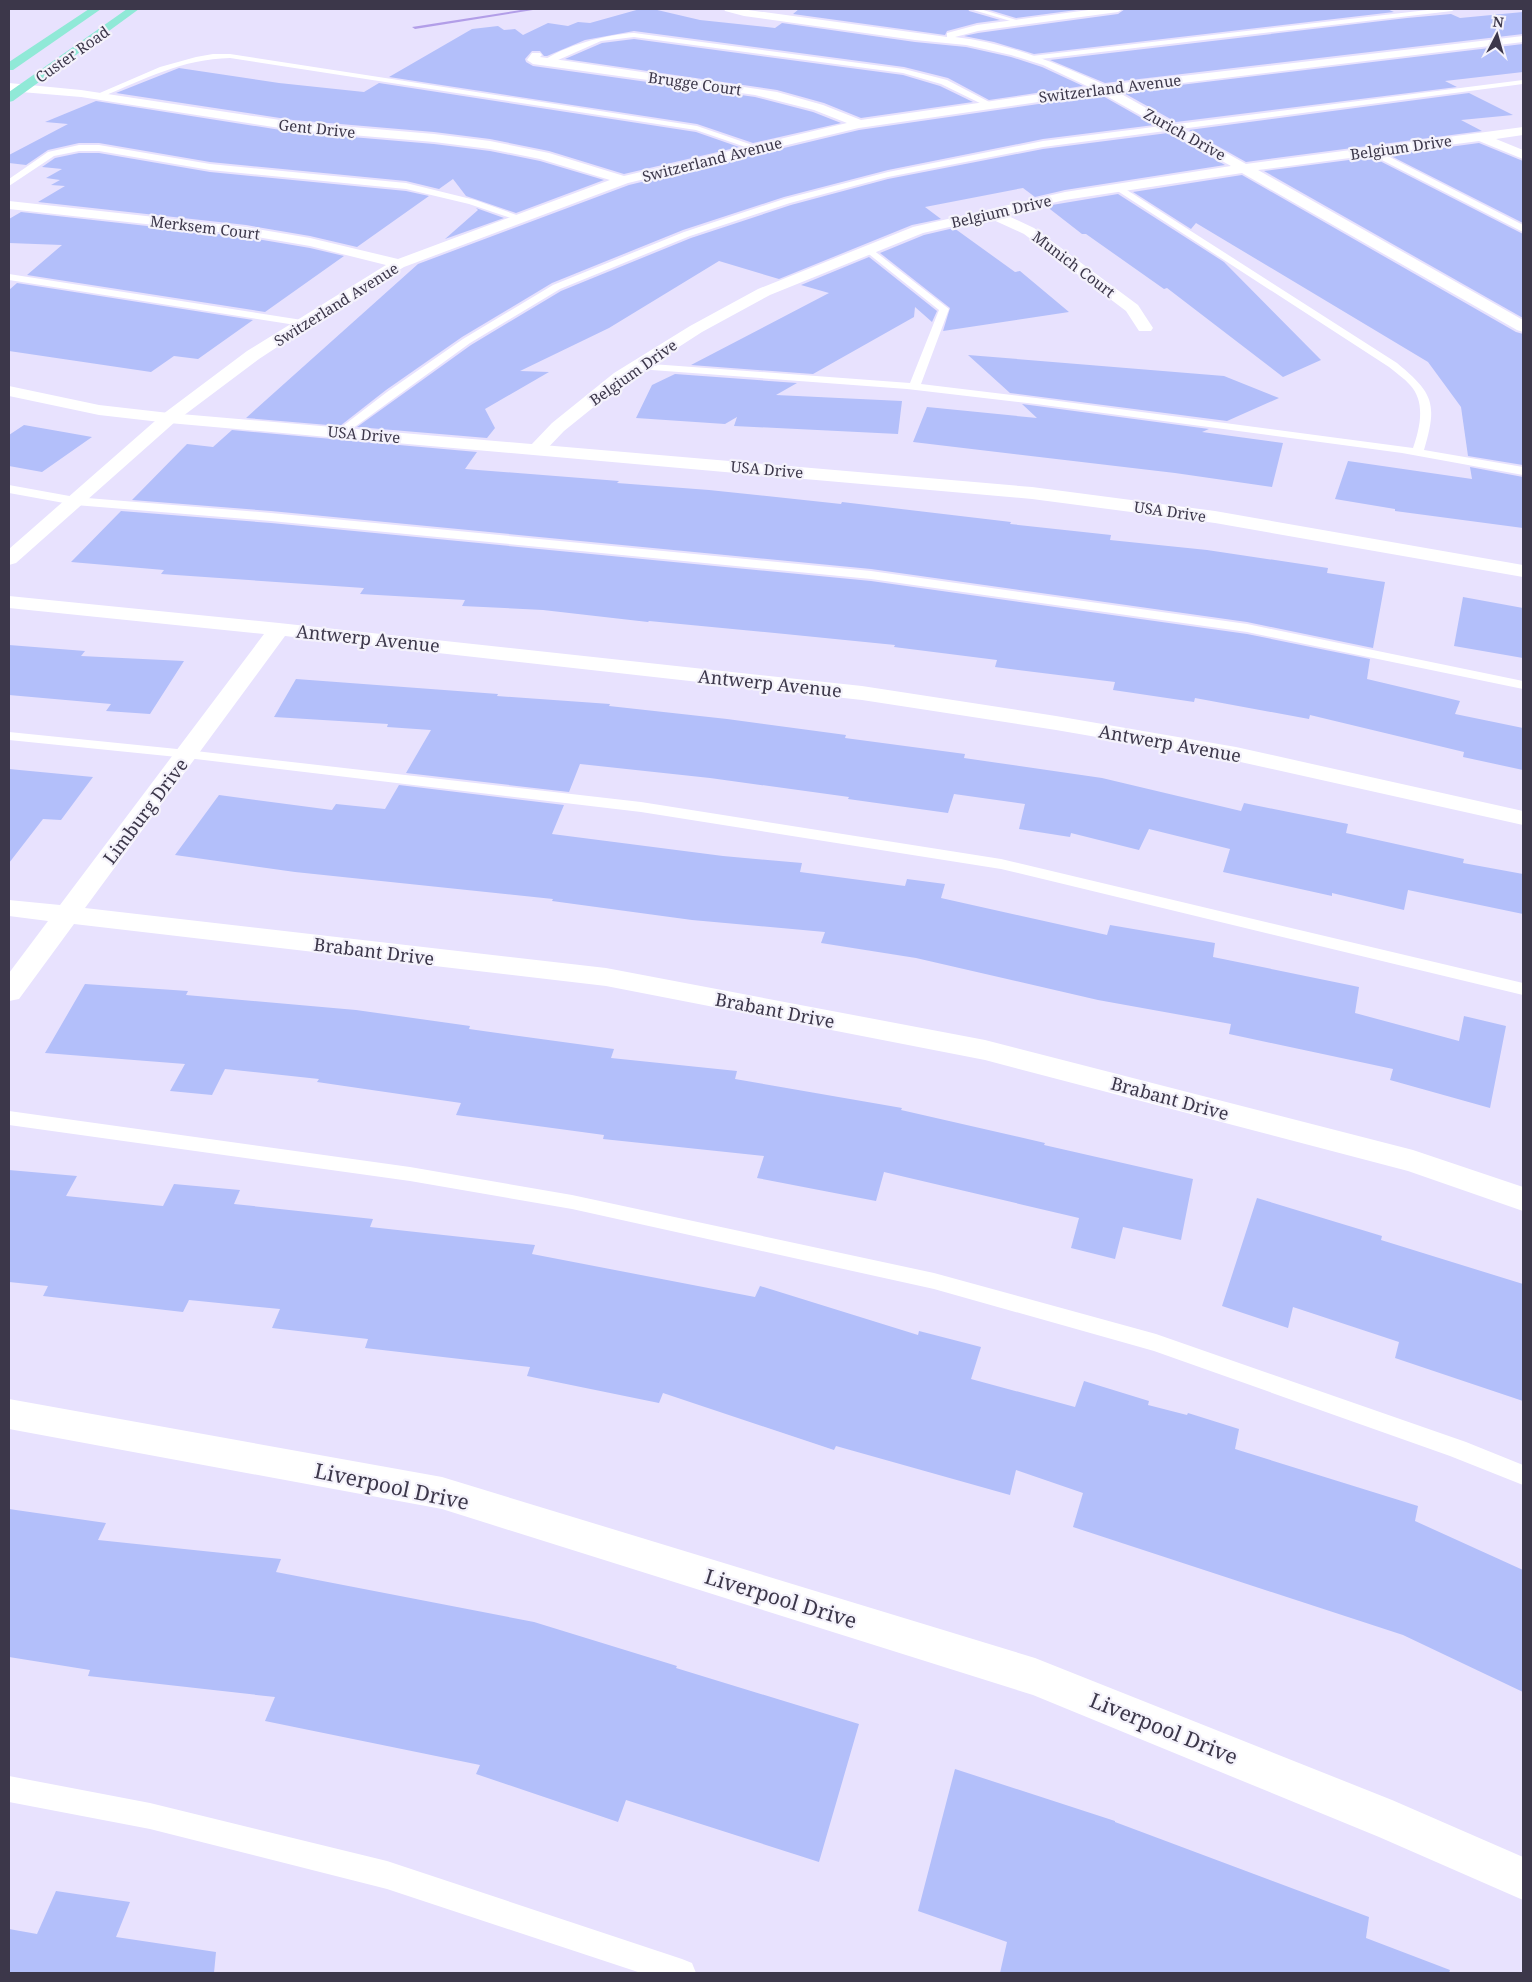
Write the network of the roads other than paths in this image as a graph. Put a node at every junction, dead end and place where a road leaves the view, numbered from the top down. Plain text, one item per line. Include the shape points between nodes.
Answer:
1 (96, 9) edge
2 (134, 9) edge
3 (729, 9) edge
4 (973, 9) edge
5 (1111, 9) edge
6 (1118, 9) edge
7 (1452, 9) edge
8 (1019, 22) junction
9 (939, 39) junction
10 (1523, 39) edge
11 (541, 58) joint
12 (1032, 58) junction
13 (9, 67) edge
14 (1523, 82) edge
15 (9, 87) edge
16 (24, 88) junction
17 (1103, 89) junction
18 (100, 95) junction
19 (9, 98) edge
20 (991, 105) junction
21 (859, 124) junction
22 (1170, 126) junction
23 (1523, 131) edge
24 (1480, 137) junction
25 (758, 148) junction
26 (1371, 151) junction
27 (1523, 155) edge
28 (1246, 168) junction
29 (623, 180) junction
30 (9, 183) edge
31 (1119, 188) junction
32 (9, 205) edge
33 (992, 214) junction
34 (520, 218) junction
35 (1523, 229) edge
36 (868, 249) junction
37 (399, 264) junction
38 (9, 277) edge
39 (302, 323) junction
40 (1523, 327) edge
41 (1145, 328) dead end
42 (638, 366) junction
43 (914, 387) junction
44 (9, 391) edge
45 (169, 418) junction
46 (341, 432) junction
47 (537, 449) junction
48 (1418, 452) junction
49 (1523, 471) edge
50 (9, 489) edge
51 (75, 501) junction
52 (9, 559) edge
53 (1523, 571) edge
54 (9, 602) edge
55 (280, 629) junction
56 (1523, 684) edge
57 (9, 736) edge
58 (187, 754) junction
59 (1523, 818) edge
60 (9, 908) edge
61 (67, 916) junction
62 (1523, 988) edge
63 (9, 992) edge
64 (9, 1118) edge
65 (1523, 1199) edge
66 (9, 1414) edge
67 (1523, 1474) edge
68 (9, 1788) edge
69 (1523, 1879) edge
70 (682, 1973) edge

1 - 13 main road, Custer Road
2 - 16 main road, Custer Road
3 - 9 street, Zurich Drive
4 - 8 lane
5 - 6 street
5 - 8 street
7 - 12 lane
8 - 9 street via 977,28
9 - 12 street, Zurich Drive via 982,45
10 - 17 street, Switzerland Avenue
11 - 20 lane via 598,38 634,35 904,71 944,82
11 - 21 street, Brugge Court via 745,90 827,110
12 - 17 street, Zurich Drive
14 - 22 lane
15 - 16 street, Gent Drive
16 - 18 street, Gent Drive
16 - 19 main road, Custer Road
17 - 20 street, Switzerland Avenue
17 - 22 street, Zurich Drive
18 - 25 lane via 188,59 230,56 697,128
18 - 29 street, Gent Drive via 292,126 516,150
20 - 21 street, Switzerland Avenue
21 - 25 street, Switzerland Avenue
22 - 28 street, Zurich Drive
22 - 46 lane via 985,154 890,173 775,204 679,236 547,292 484,329
23 - 24 street, Belgium Drive
24 - 26 street, Belgium Drive
24 - 27 street
25 - 29 street, Switzerland Avenue
26 - 28 street, Belgium Drive
26 - 35 lane
28 - 31 street, Belgium Drive
28 - 40 street, Zurich Drive
29 - 34 street, Switzerland Avenue
30 - 34 lane via 51,154 98,148 210,167 406,186
31 - 33 street, Belgium Drive via 1065,196
31 - 48 lane via 1416,383 1426,403 1423,437
32 - 37 street, Merksem Court via 246,231 310,242
33 - 36 street, Belgium Drive via 918,230
33 - 41 street, Munich Court via 1029,231 1132,308
34 - 37 street, Switzerland Avenue
36 - 42 street, Belgium Drive via 764,292 696,329
36 - 43 lane via 944,309
37 - 39 street, Switzerland Avenue
38 - 39 lane
39 - 45 street, Switzerland Avenue
42 - 43 lane
42 - 47 street, Belgium Drive via 558,427
43 - 48 lane
44 - 45 street, USA Drive via 100,410
45 - 46 street, USA Drive
45 - 51 street, Switzerland Avenue
46 - 47 street, USA Drive
47 - 53 street, USA Drive via 1032,492 1215,517
48 - 49 lane
50 - 51 lane
51 - 52 street, Switzerland Avenue
51 - 56 lane via 871,575 1247,628
54 - 55 street, Antwerp Avenue
55 - 58 street, Limburg Drive
55 - 59 street, Antwerp Avenue via 891,698 1056,723 1236,754
57 - 58 lane
58 - 61 street, Limburg Drive
58 - 62 lane via 641,807 1001,864
60 - 61 street, Brabant Drive
61 - 63 street, Limburg Drive
61 - 65 street, Brabant Drive via 606,977 985,1050 1413,1161
64 - 67 lane via 410,1174 572,1202 934,1281 1156,1343
66 - 69 street, Liverpool Drive via 442,1493 1035,1677 1392,1821
68 - 70 lane via 150,1816 387,1876

